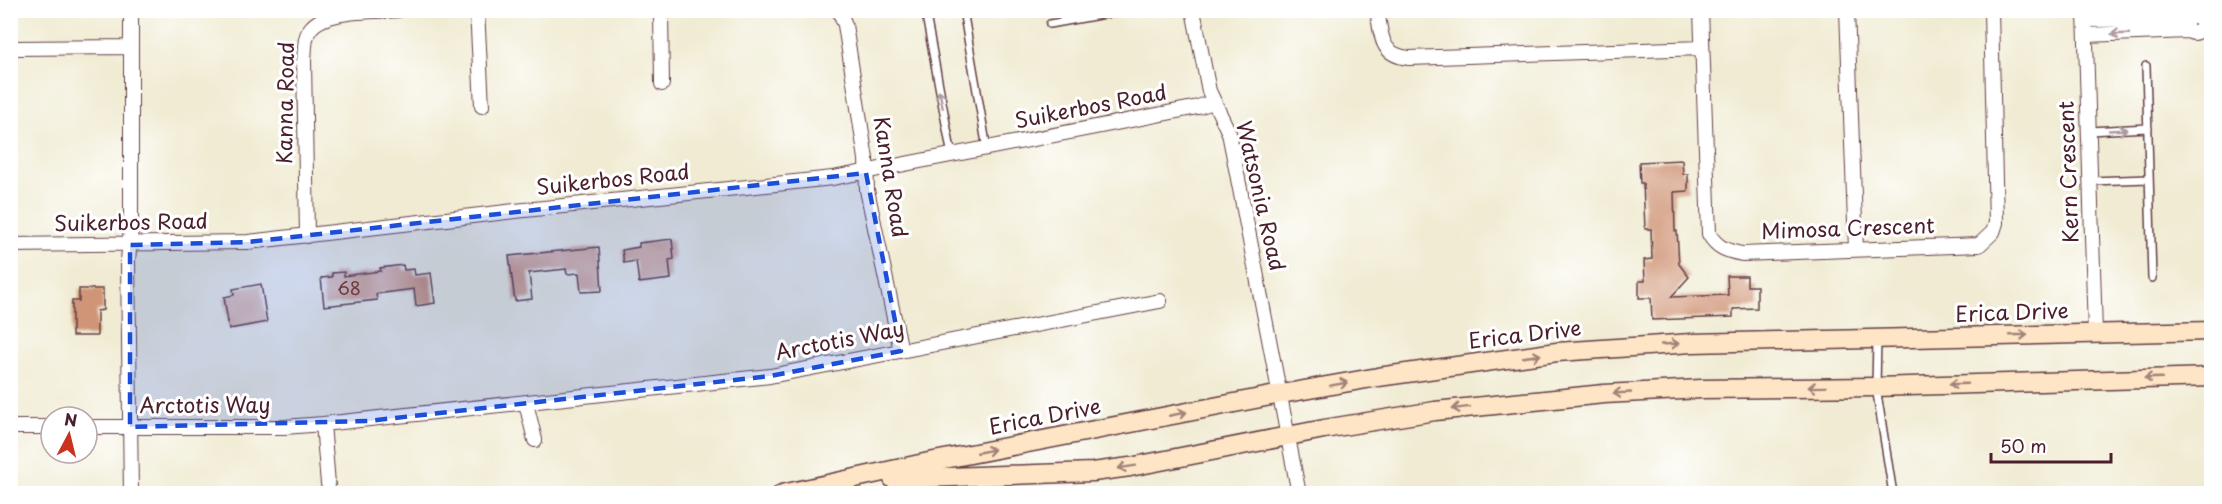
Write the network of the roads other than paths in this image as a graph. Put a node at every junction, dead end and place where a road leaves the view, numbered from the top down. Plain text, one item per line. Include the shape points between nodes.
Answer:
1 (131, 10) edge
2 (399, 10) edge
3 (477, 10) edge
4 (661, 10) edge
5 (838, 10) edge
6 (925, 10) edge
7 (963, 10) edge
8 (1127, 10) edge
9 (1193, 10) edge
10 (1377, 10) edge
11 (1701, 10) edge
12 (1847, 10) edge
13 (1991, 10) edge
14 (2085, 15) edge
15 (2192, 19) edge
16 (1050, 24) dead end
17 (2086, 35) junction
18 (130, 47) junction
19 (10, 48) edge
20 (1702, 48) junction
21 (2146, 66) dead end
22 (662, 84) dead end
23 (1213, 102) junction
24 (482, 106) dead end
25 (2148, 129) junction
26 (2089, 131) junction
27 (987, 149) junction
28 (952, 156) junction
29 (866, 173) junction
30 (2149, 179) junction
31 (2090, 182) junction
32 (307, 236) junction
33 (10, 245) edge
34 (130, 245) junction
35 (1856, 249) junction
36 (2151, 278) dead end
37 (1160, 301) dead end
38 (2211, 331) edge
39 (2095, 333) junction
40 (1877, 339) junction
41 (901, 351) junction
42 (2211, 377) edge
43 (1876, 387) junction
44 (1281, 394) junction
45 (526, 403) junction
46 (323, 424) junction
47 (10, 427) edge
48 (39, 427) edge
49 (99, 427) edge
50 (130, 427) junction
51 (1288, 436) junction
52 (535, 440) dead end
53 (855, 479) junction
54 (328, 484) dead end
55 (131, 494) edge
56 (782, 494) edge
57 (1299, 494) edge
58 (1893, 494) edge

1 - 18 street
2 - 32 street, Kanna Road via 336,15 315,24 308,34 304,61
3 - 24 street
4 - 22 street
5 - 29 street, Kanna Road via 845,25
28 -> 6 lane
7 - 27 lane
8 - 16 lane
9 - 23 street, Watsonia Road
10 - 20 street via 1386,48 1392,55 1409,58
11 - 20 street, Mimosa Crescent
12 - 35 street
13 - 35 street, Mimosa Crescent via 1996,223 1993,232 1979,245
14 - 15 street
14 - 17 street, Kern Crescent
15 -> 17 street
17 - 26 street, Kern Crescent
18 - 19 street
18 - 34 street
20 - 35 street, Mimosa Crescent via 1708,221 1712,239 1719,247 1742,254
21 - 25 lane
23 - 27 street, Suikerbos Road
23 - 44 street, Watsonia Road via 1231,143
26 -> 25 lane
25 - 30 lane
26 - 31 street, Kern Crescent
27 - 28 street, Suikerbos Road
28 - 29 street, Suikerbos Road
29 - 32 street, Suikerbos Road
29 - 41 street, Kanna Road
30 - 31 lane
30 - 36 lane
31 - 39 street, Kern Crescent
32 - 34 street, Suikerbos Road
33 - 34 street, Suikerbos Road
34 - 50 street
37 - 41 street, Arctotis Way
38 - 39 main road, Erica Drive
40 -> 39 main road, Erica Drive
40 - 43 lane
44 -> 40 main road, Erica Drive via 1557,352 1692,343
41 - 45 street, Arctotis Way via 770,376
42 -> 43 main road, Erica Drive
43 -> 51 main road, Erica Drive via 1604,393 1435,411
43 - 58 lane
44 - 51 street, Watsonia Road
53 -> 44 main road, Erica Drive
45 - 46 street, Arctotis Way
45 - 52 street
46 - 50 street, Arctotis Way
46 - 54 street
47 - 48 street
49 - 50 street, Arctotis Way
50 - 55 street
51 -> 53 main road, Erica Drive via 1093,472
51 - 57 street, Watsonia Road
53 - 56 main road, Erica Drive

